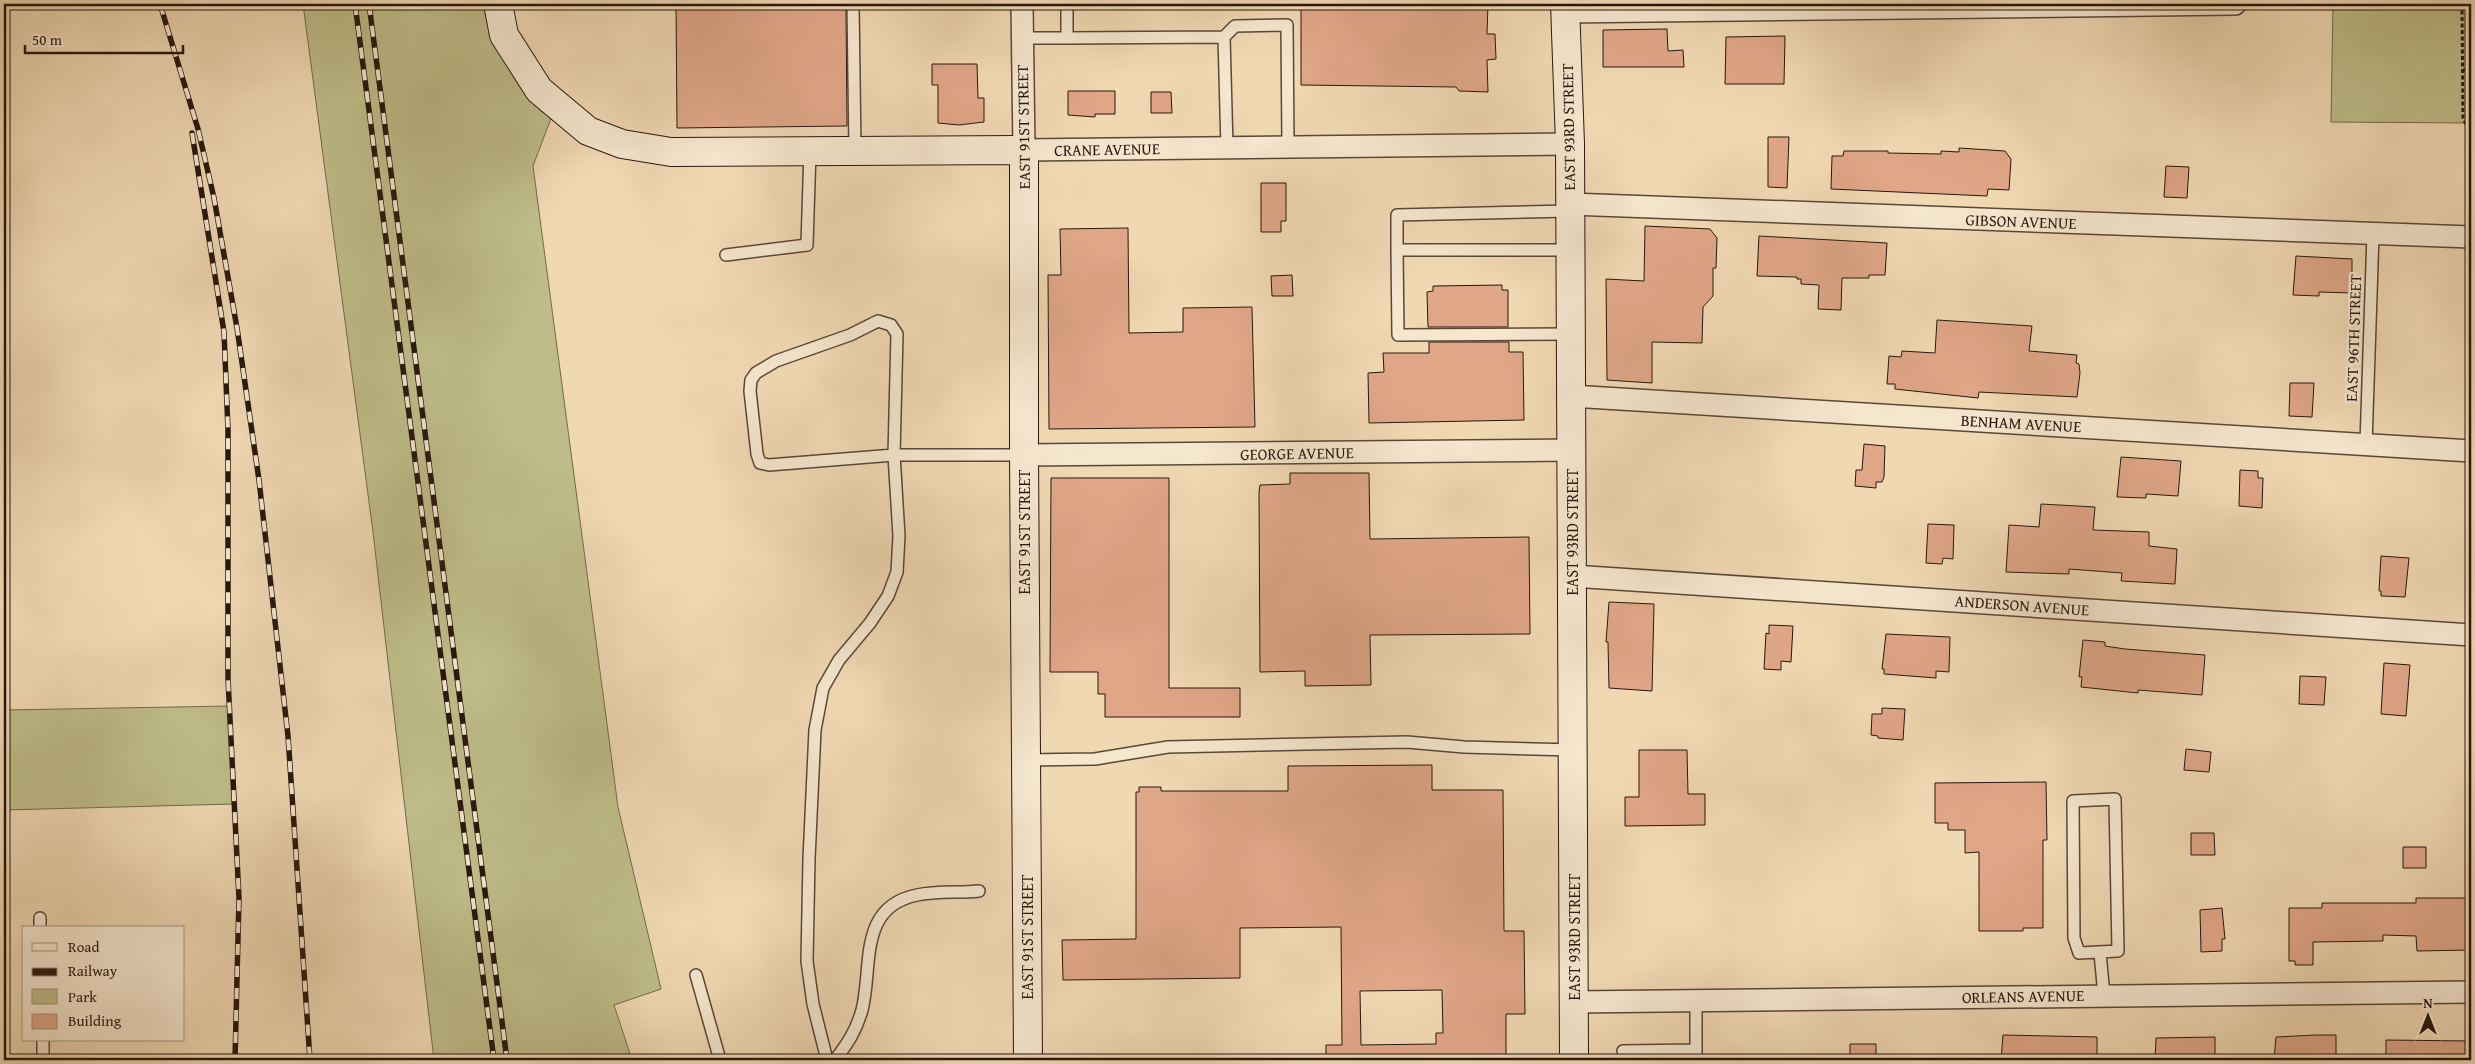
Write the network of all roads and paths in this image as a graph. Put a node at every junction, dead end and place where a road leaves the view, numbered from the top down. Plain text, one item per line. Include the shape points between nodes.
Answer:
1 (498, 4) edge
2 (853, 4) edge
3 (1022, 4) edge
4 (1067, 4) edge
5 (2235, 4) edge
6 (2462, 4) edge
7 (1565, 8) edge
8 (1224, 37) junction
9 (1023, 38) junction
10 (1067, 38) junction
11 (2463, 70) junction
12 (2471, 70) edge
13 (2471, 135) edge
14 (1570, 144) junction
15 (1288, 147) junction
16 (1227, 148) junction
17 (1024, 150) junction
18 (855, 151) junction
19 (810, 152) junction
20 (1570, 207) junction
21 (2373, 234) junction
22 (2471, 237) edge
23 (1397, 250) junction
24 (1570, 250) junction
25 (726, 255) dead end
26 (1571, 334) junction
27 (1571, 396) junction
28 (2366, 444) junction
29 (1571, 450) junction
30 (2471, 451) edge
31 (1024, 455) junction
32 (894, 456) junction
33 (1572, 576) junction
34 (2471, 635) edge
35 (1573, 750) junction
36 (1026, 760) junction
37 (979, 891) dead end
38 (2100, 952) junction
39 (696, 975) dead end
40 (2471, 992) edge
41 (2104, 995) junction
42 (1696, 1000) junction
43 (1574, 1002) junction
44 (43, 1042) edge
45 (1623, 1051) dead end
46 (1696, 1055) edge
47 (43, 1060) edge
48 (720, 1060) edge
49 (827, 1060) edge
50 (835, 1060) edge
51 (1028, 1060) edge
52 (1574, 1060) edge

1 - 19 street, CRANE AVENUE via 504,35 539,90 588,131 622,144 671,152
2 - 18 lane
3 - 9 street, EAST 91ST STREET
4 - 10 lane
5 - 7 street
6 - 11 path
7 - 14 street, EAST 93RD STREET
8 - 10 lane
8 - 15 lane via 1235,26 1287,24
8 - 16 lane
9 - 10 lane
9 - 17 street, EAST 91ST STREET
11 - 12 path
11 - 13 path via 2463,118
14 - 15 street, CRANE AVENUE
14 - 20 street, EAST 93RD STREET
15 - 16 street, CRANE AVENUE
16 - 17 street, CRANE AVENUE
17 - 18 street, CRANE AVENUE
17 - 31 street, EAST 91ST STREET
18 - 19 street, CRANE AVENUE
19 - 25 lane via 807,245
20 - 21 street, GIBSON AVENUE
20 - 23 lane via 1397,215
20 - 24 street, EAST 93RD STREET
21 - 22 street, GIBSON AVENUE
21 - 28 lane, EAST 96TH STREET
23 - 24 lane
23 - 26 lane via 1398,335
24 - 26 street, EAST 93RD STREET
26 - 27 street, EAST 93RD STREET
27 - 28 street, BENHAM AVENUE
27 - 29 street, EAST 93RD STREET
28 - 30 street, BENHAM AVENUE
29 - 31 street, GEORGE AVENUE
29 - 33 street, EAST 93RD STREET
31 - 32 lane
31 - 36 street, EAST 91ST STREET
32 - 32 lane via 897,334 891,325 878,321 756,372 750,391 760,463
32 - 49 lane via 899,536 897,572 888,596 839,660 823,688 815,730 807,961 812,1004
33 - 34 street, ANDERSON AVENUE
33 - 35 street, EAST 93RD STREET
35 - 36 lane via 1397,742 1168,746 1095,759
35 - 43 street, EAST 93RD STREET
36 - 51 street, EAST 91ST STREET
37 - 50 lane via 917,895 892,905 878,922 868,952 862,1008 854,1035
38 - 38 lane via 2118,952 2114,799 2074,801 2074,938 2079,952
38 - 41 lane
39 - 48 lane
40 - 41 street, ORLEANS AVENUE
41 - 42 street, ORLEANS AVENUE
42 - 43 street, ORLEANS AVENUE
42 - 46 lane
43 - 52 street, EAST 93RD STREET
44 - 47 lane
45 - 46 lane

